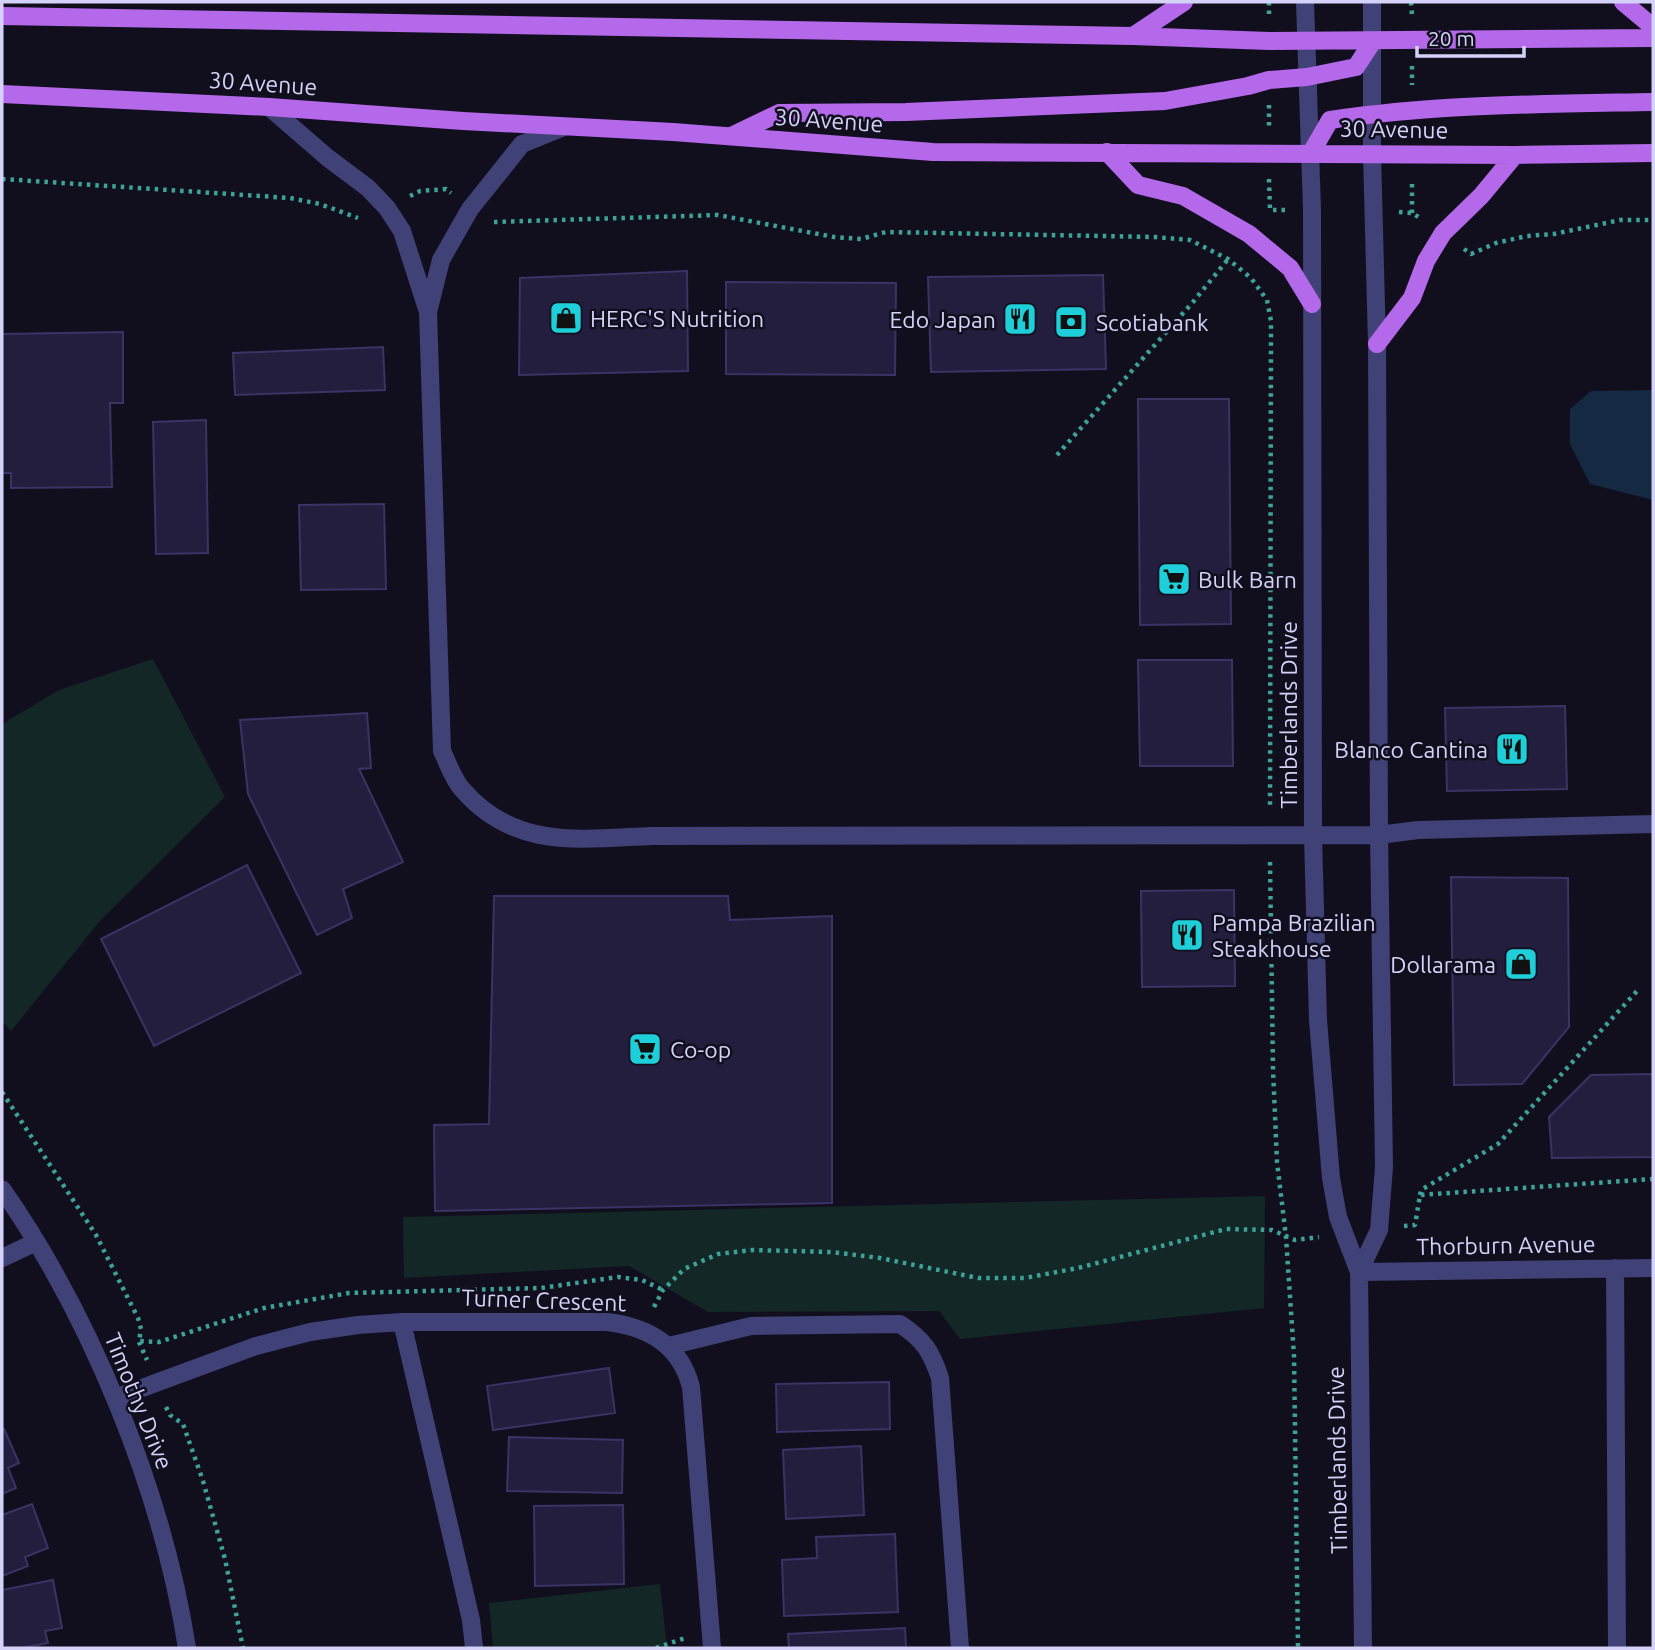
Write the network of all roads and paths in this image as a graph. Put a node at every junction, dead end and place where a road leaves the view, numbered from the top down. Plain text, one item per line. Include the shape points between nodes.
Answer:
1 (1184, 2) edge
2 (1305, 2) edge
3 (1372, 2) edge
4 (1623, 2) edge
5 (2, 16) edge
6 (1653, 27) edge
7 (1133, 36) junction
8 (1653, 38) edge
9 (1305, 40) junction
10 (1373, 41) junction
11 (1307, 77) junction
12 (2, 94) edge
13 (1653, 102) edge
14 (269, 107) junction
15 (1373, 114) junction
16 (564, 127) junction
17 (730, 137) junction
18 (1107, 152) junction
19 (1311, 153) junction
20 (1653, 153) edge
21 (1373, 154) junction
22 (1515, 155) junction
23 (2, 179) edge
24 (1412, 198) dead end
25 (1270, 199) dead end
26 (387, 208) junction
27 (470, 209) junction
28 (1281, 210) dead end
29 (1400, 212) dead end
30 (1412, 213) junction
31 (1423, 220) dead end
32 (1653, 220) edge
33 (1457, 244) dead end
34 (1228, 259) junction
35 (1312, 304) junction
36 (428, 312) junction
37 (1377, 344) junction
38 (1057, 455) dead end
39 (1270, 787) dead end
40 (1653, 824) edge
41 (1379, 835) junction
42 (1313, 836) junction
43 (1271, 885) dead end
44 (1637, 991) dead end
45 (2, 1092) edge
46 (1653, 1179) edge
47 (2, 1189) edge
48 (1420, 1195) junction
49 (1415, 1225) dead end
50 (1286, 1237) junction
51 (1314, 1238) dead end
52 (36, 1242) junction
53 (2, 1258) edge
54 (1615, 1268) junction
55 (1653, 1268) edge
56 (1359, 1272) junction
57 (663, 1290) junction
58 (402, 1322) junction
59 (643, 1330) junction
60 (669, 1346) junction
61 (115, 1398) junction
62 (170, 1415) dead end
63 (187, 1648) edge
64 (243, 1648) edge
65 (474, 1648) edge
66 (712, 1648) edge
67 (960, 1648) edge
68 (1298, 1648) edge
69 (1363, 1648) edge
70 (1617, 1648) edge

1 - 7 main road
2 - 9 street, Timberlands Drive
3 - 10 street, Timberlands Drive
4 - 6 main road
5 - 7 main road
7 - 9 main road
8 - 10 main road
9 - 10 main road
9 - 11 street, Timberlands Drive
10 - 11 main road via 1356,67
10 - 15 street, Timberlands Drive
11 - 17 main road via 1165,101 779,113
11 - 19 street, Timberlands Drive
12 - 14 main road, 30 Avenue
13 - 15 main road via 1472,106
14 - 16 main road, 30 Avenue
14 - 26 street
15 - 19 main road via 1330,120
15 - 21 street, Timberlands Drive
16 - 17 main road, 30 Avenue
16 - 27 street via 523,144
17 - 18 main road, 30 Avenue via 933,152
18 - 19 main road, 30 Avenue
18 - 35 main road via 1138,185 1183,196 1249,234 1290,268
19 - 21 main road, 30 Avenue
19 - 35 street, Timberlands Drive
20 - 22 main road, 30 Avenue
21 - 22 main road, 30 Avenue
21 - 37 street, Timberlands Drive
22 - 37 main road via 1443,233 1412,298
23 - 26 path via 290,198 363,220
24 - 30 path
25 - 28 path via 1270,210
26 - 27 path via 420,191 446,189
26 - 36 street via 402,231
27 - 34 path via 486,222 718,215 861,239 886,232 1155,237 1190,240
27 - 36 street via 441,260
29 - 30 path
30 - 31 path
32 - 33 path via 1620,220 1527,236 1471,254
34 - 38 path
34 - 39 path via 1251,278 1267,300 1271,321
35 - 42 street, Timberlands Drive
36 - 42 street via 442,751 460,788 490,816 527,832 561,839
37 - 41 street, Timberlands Drive
40 - 41 street
41 - 42 street
41 - 56 street, Timberlands Drive via 1384,1167 1379,1230
42 - 56 street, Timberlands Drive via 1318,1020 1331,1178 1338,1217
43 - 50 path via 1273,1083
44 - 48 path via 1498,1144 1421,1190
45 - 57 path via 96,1235 138,1318 139,1341 159,1342 264,1308 349,1293 541,1288 618,1278 642,1280
46 - 48 path
47 - 52 street, Timothy Drive
48 - 49 path
50 - 51 path
50 - 57 path via 1272,1230 1226,1229 1025,1278 978,1278 831,1252 752,1250 719,1254 684,1269
50 - 68 path via 1294,1356
52 - 53 street
52 - 61 street, Timothy Drive
54 - 55 street, Thorburn Avenue
54 - 56 street, Thorburn Avenue
54 - 70 street
56 - 69 street, Timberlands Drive
57 - 59 path
58 - 59 street, Turner Crescent via 607,1322
58 - 61 street, Turner Crescent via 310,1332 256,1346
58 - 65 street
59 - 60 street, Turner Crescent
60 - 66 street, Turner Crescent via 687,1375 692,1399
60 - 67 street via 751,1326 900,1324 921,1338 940,1378
61 - 63 street, Timothy Drive via 168,1552
62 - 64 path via 183,1423 203,1481

